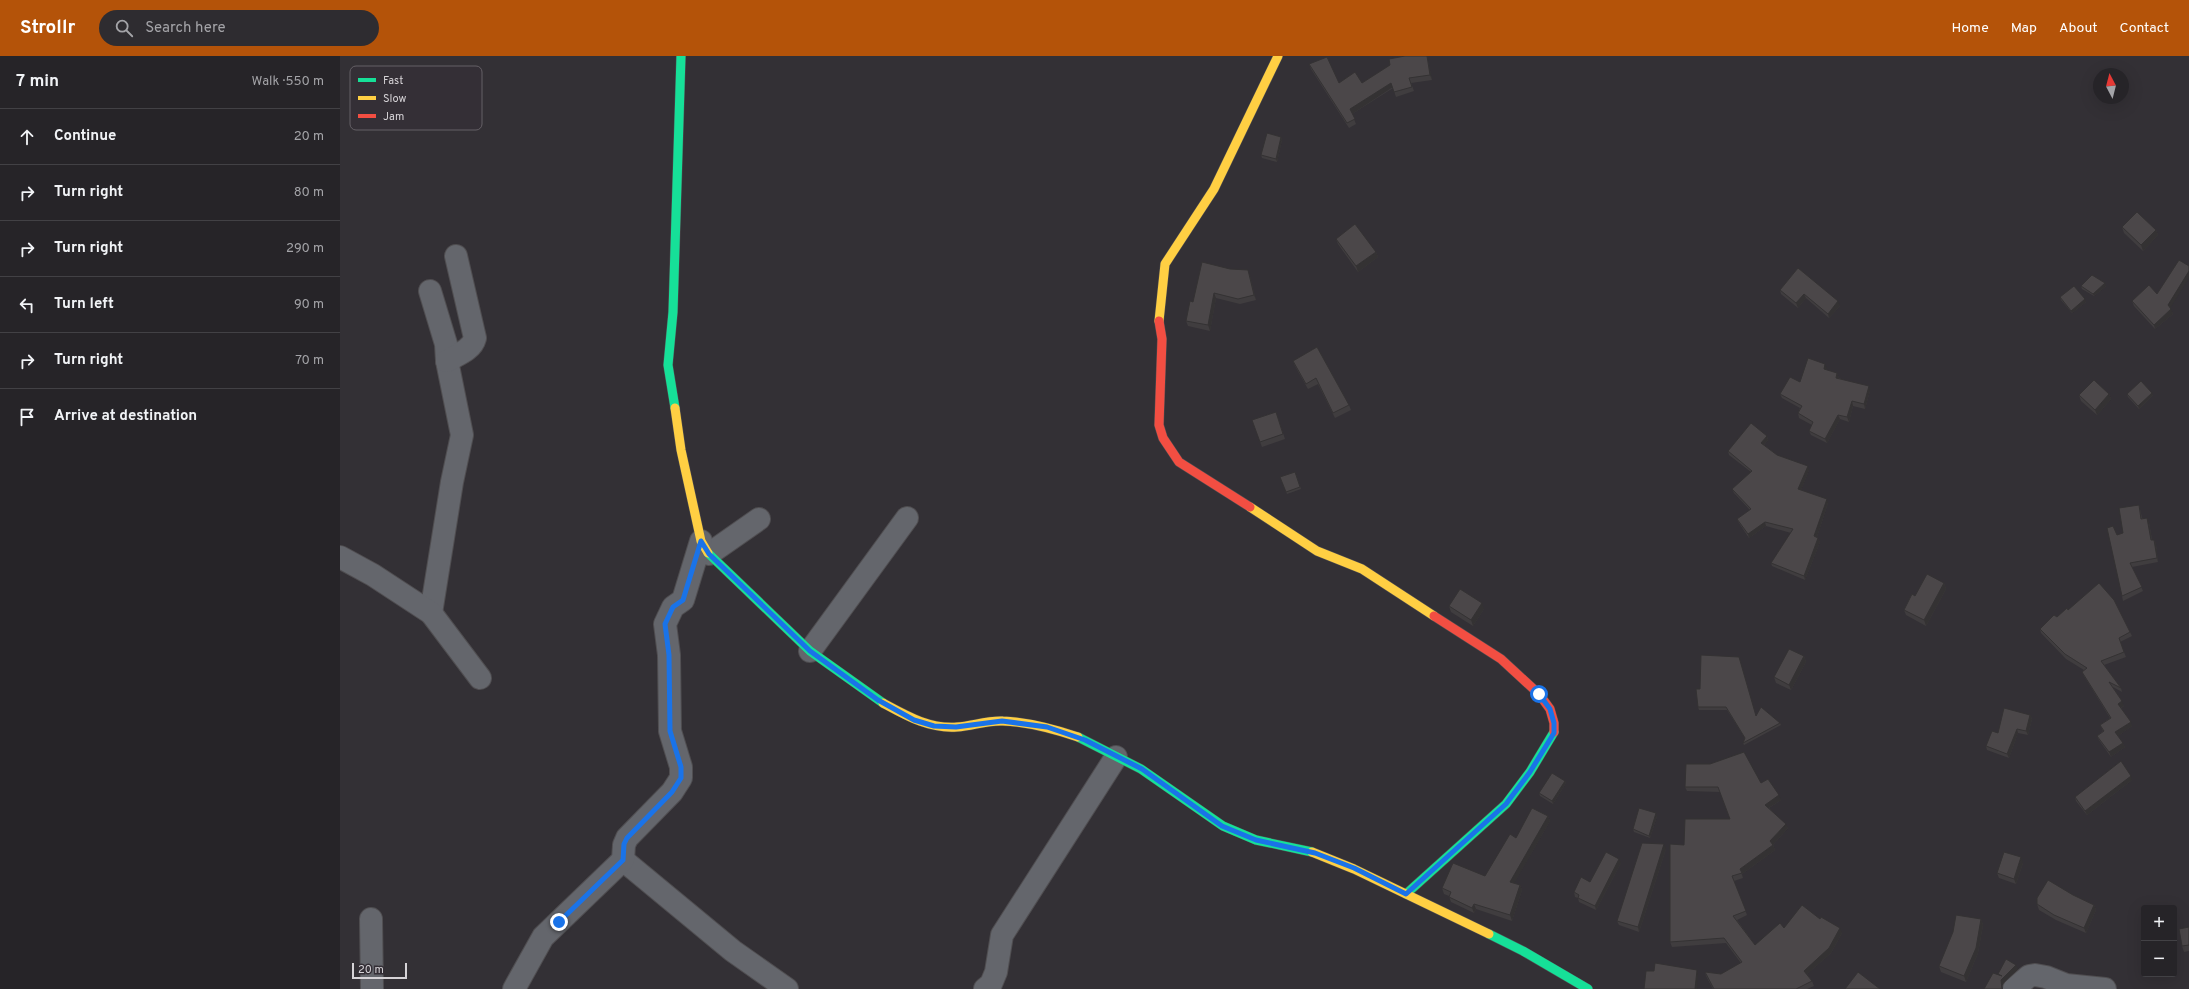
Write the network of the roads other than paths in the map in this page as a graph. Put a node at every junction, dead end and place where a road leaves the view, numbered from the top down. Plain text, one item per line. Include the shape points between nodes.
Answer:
1 (681, 56) edge
2 (1278, 56) edge
3 (456, 256) dead end
4 (430, 291) dead end
5 (447, 362) junction
6 (907, 518) dead end
7 (759, 519) dead end
8 (705, 547) junction
9 (340, 557) edge
10 (432, 613) junction
11 (810, 651) junction
12 (480, 678) dead end
13 (1116, 757) junction
14 (623, 860) junction
15 (1406, 894) junction
16 (371, 919) dead end
17 (372, 989) edge
18 (514, 989) edge
19 (787, 989) edge
20 (985, 989) edge
21 (1588, 989) edge
22 (2014, 989) edge
23 (2105, 989) edge

1 - 8 street via 673,312 668,365 681,450
2 - 15 street via 1214,189 1165,264 1158,317 1162,339 1159,425 1163,438 1179,462 1317,551 1362,569 1495,655 1539,694 1550,709 1554,733 1506,804
3 - 5 street via 475,338 474,344
4 - 5 street via 446,344
5 - 10 street via 462,435 452,482
6 - 11 street
7 - 8 street
8 - 11 street
8 - 14 street via 683,600 673,607 665,624 669,655 670,731 681,767 681,778 672,792 627,838
9 - 10 street via 374,575
10 - 12 street
11 - 13 street via 878,700 914,720 934,726 956,727 1002,721 1047,727 1085,740
13 - 15 street via 1142,769 1222,826 1256,840 1315,853 1354,868
13 - 20 street via 1002,935 996,972 991,984
14 - 18 street via 543,937
14 - 19 street via 733,951
15 - 21 street via 1524,951
16 - 17 street
22 - 23 street via 2028,976 2035,975 2066,985

